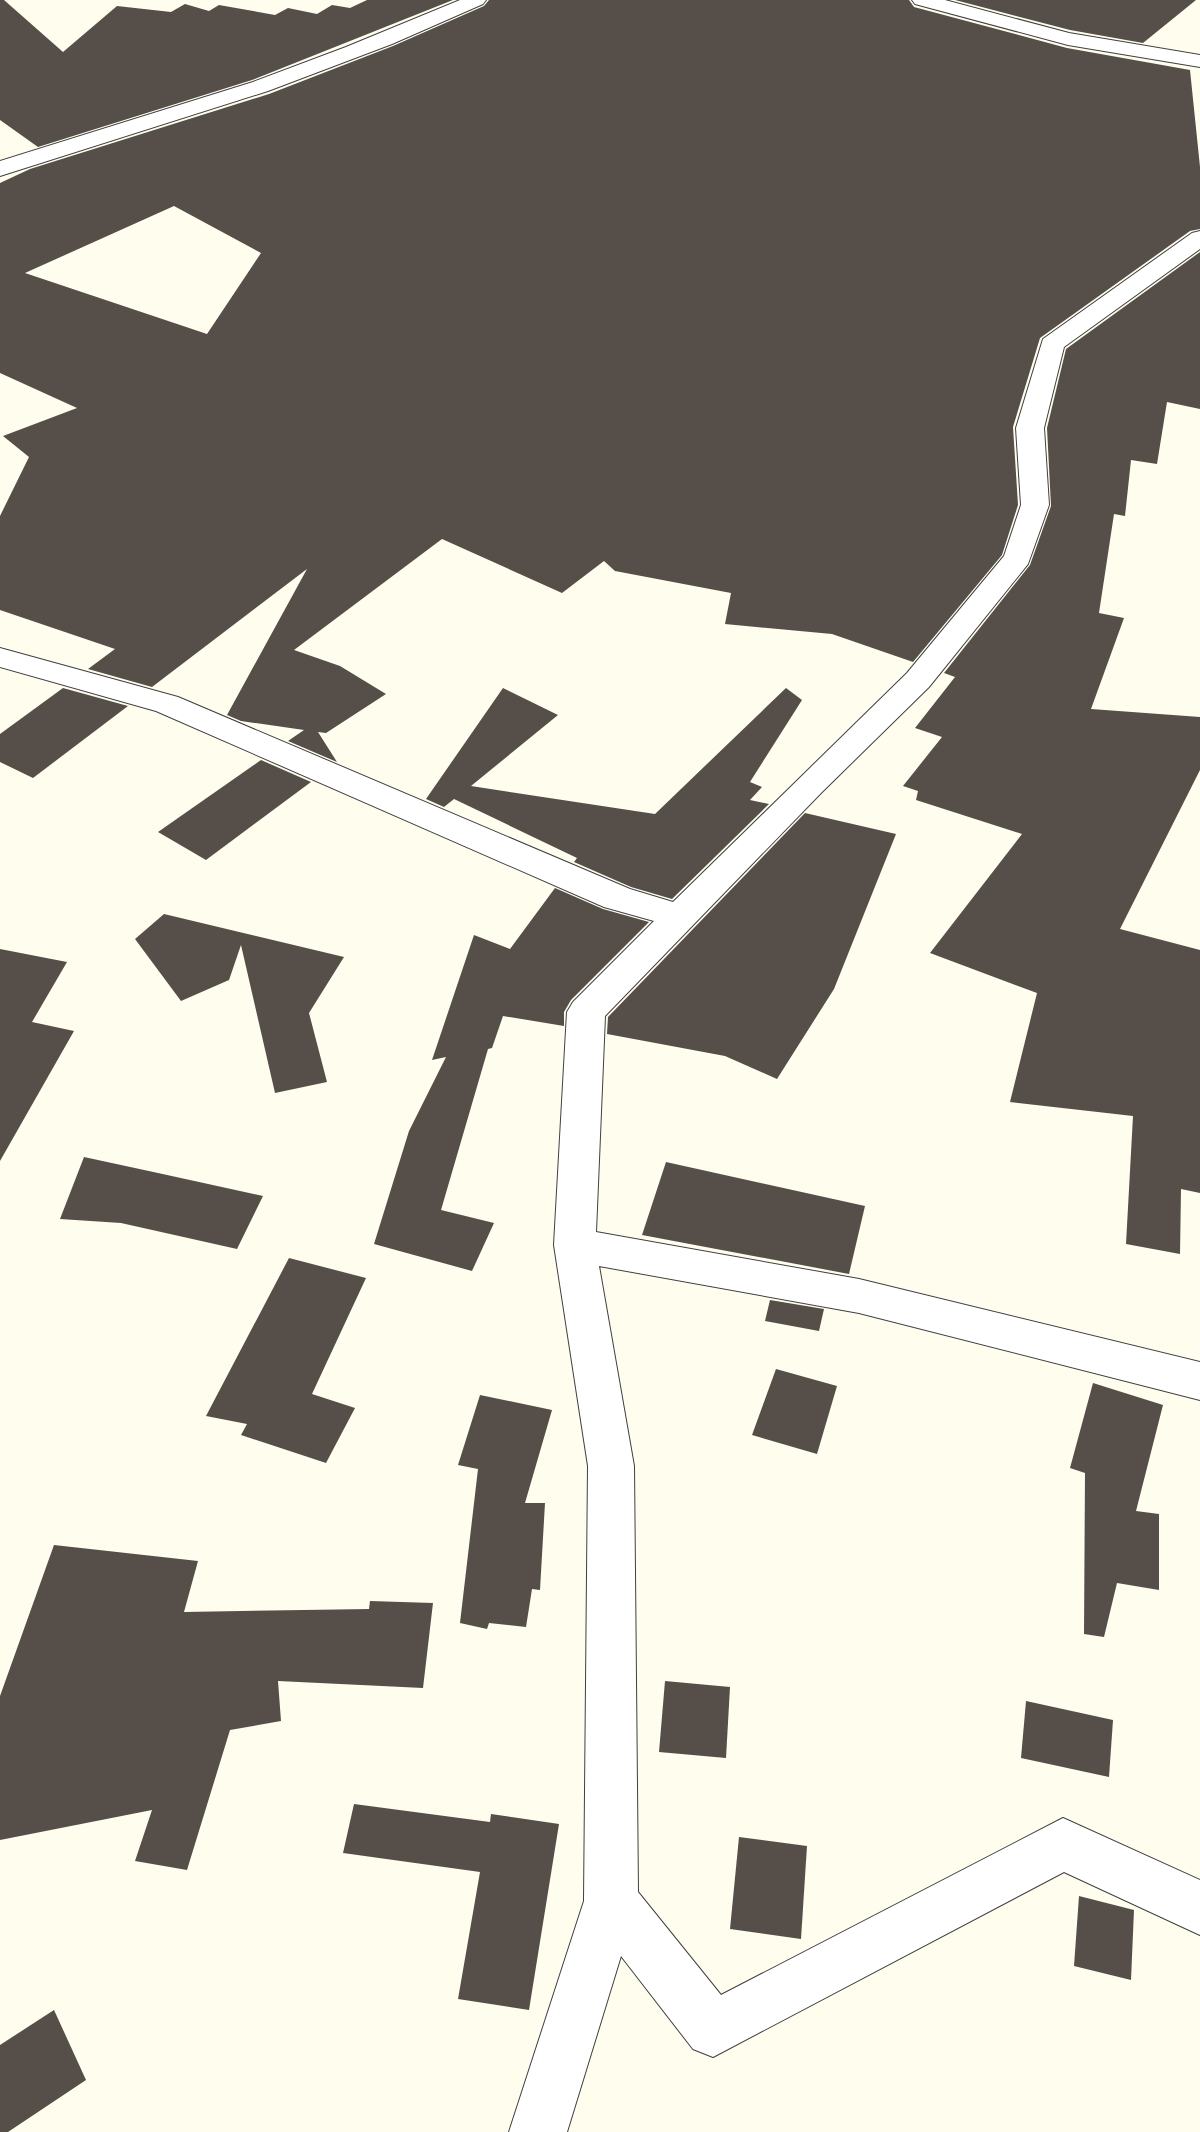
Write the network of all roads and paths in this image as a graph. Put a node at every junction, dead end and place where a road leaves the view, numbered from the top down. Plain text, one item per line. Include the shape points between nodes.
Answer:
1 (476, 0) edge
2 (922, 0) edge
3 (1200, 61) edge
4 (0, 169) edge
5 (1200, 238) edge
6 (0, 657) edge
7 (678, 916) junction
8 (575, 1245) junction
9 (1200, 1381) edge
10 (611, 1901) junction
11 (1200, 1908) edge
12 (538, 2132) edge

1 - 4 street via 362,50 227,98
2 - 3 street via 1068,38
5 - 7 street via 1052,344 1030,428 1035,505 1018,558 918,680
6 - 7 street via 167,704 617,898
7 - 8 street via 586,1012
8 - 9 street via 859,1296
8 - 10 street via 611,1466
10 - 11 street via 713,2029 1063,1844
10 - 12 street

